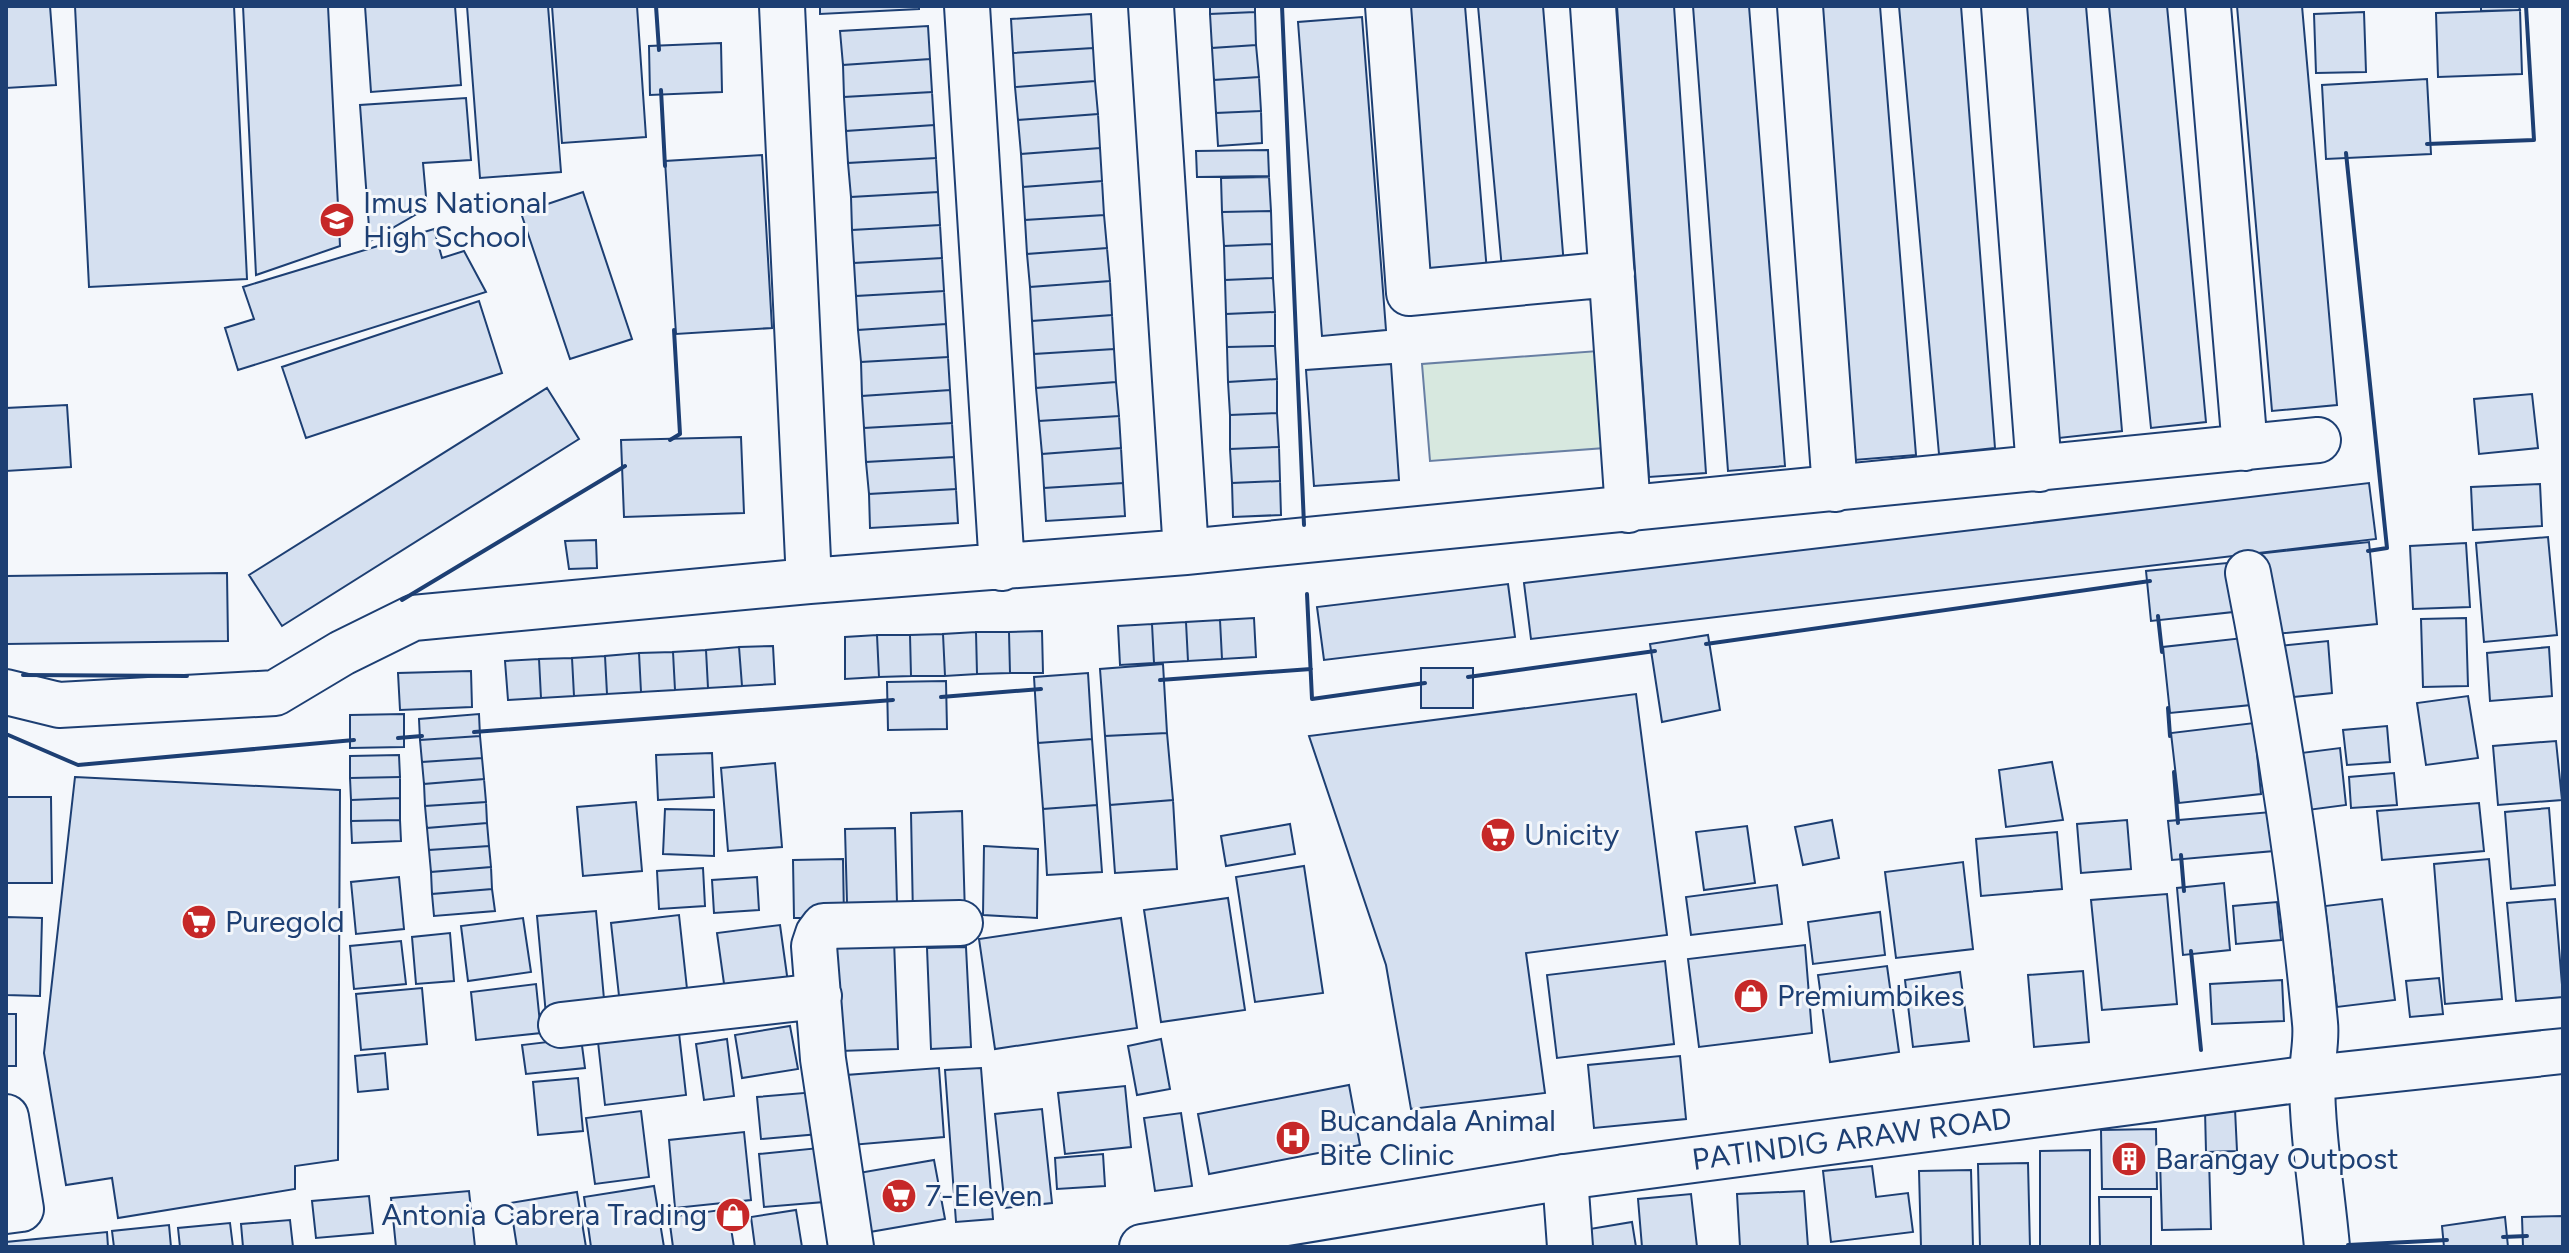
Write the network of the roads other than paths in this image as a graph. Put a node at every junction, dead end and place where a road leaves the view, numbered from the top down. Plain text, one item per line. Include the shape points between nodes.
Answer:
1 (782, 6) edge
2 (967, 6) edge
3 (1151, 6) edge
4 (1388, 6) edge
5 (1593, 6) edge
6 (1800, 6) edge
7 (2004, 6) edge
8 (2208, 6) edge
9 (1612, 274) junction
10 (2318, 440) dead end
11 (2245, 448) junction
12 (2039, 469) junction
13 (1835, 489) junction
14 (1628, 510) junction
15 (1186, 552) junction
16 (1002, 568) junction
17 (2248, 573) dead end
18 (809, 581) junction
19 (6, 692) edge
20 (960, 923) dead end
21 (819, 996) junction
22 (561, 1025) dead end
23 (2563, 1051) edge
24 (2312, 1078) junction
25 (6, 1117) edge
26 (1565, 1177) junction
27 (6, 1211) edge
28 (851, 1247) edge
29 (1142, 1247) edge
30 (1570, 1247) edge
31 (2327, 1247) edge

1 - 18 street
2 - 16 street
3 - 15 street
4 - 9 street via 1409,293
5 - 9 street
6 - 13 street
7 - 12 street
8 - 11 street
9 - 14 street
10 - 11 street
11 - 12 street
12 - 13 street
13 - 14 street
14 - 15 street
15 - 16 street
16 - 18 street
17 - 24 street via 2296,853 2316,1028
18 - 19 street via 413,618 275,693 59,705
20 - 21 street via 824,926 814,946
21 - 22 street
21 - 28 street
23 - 24 street, PATINDIG ARAW ROAD
24 - 26 street, PATINDIG ARAW ROAD
24 - 31 street
25 - 27 street via 21,1209
26 - 29 street, PATINDIG ARAW ROAD
26 - 30 street

